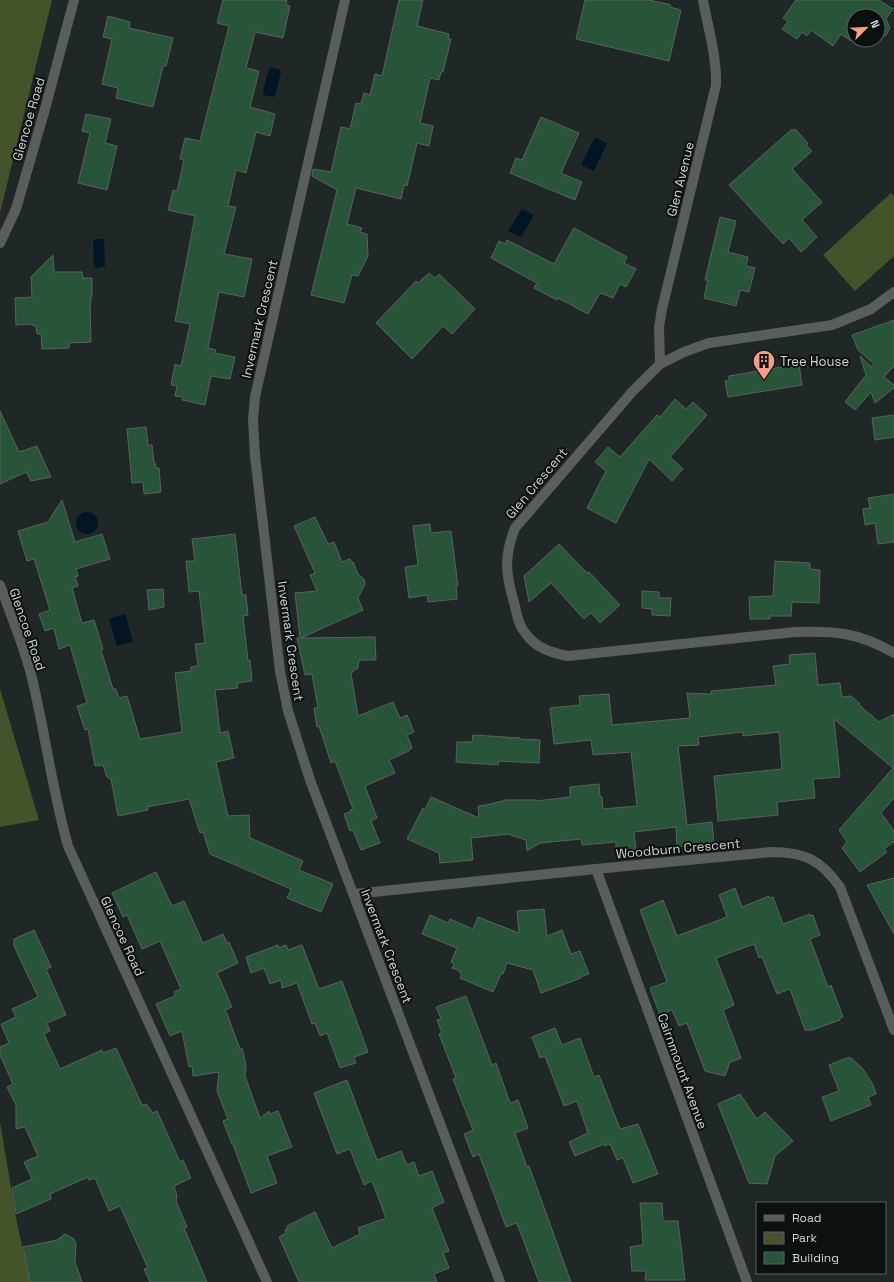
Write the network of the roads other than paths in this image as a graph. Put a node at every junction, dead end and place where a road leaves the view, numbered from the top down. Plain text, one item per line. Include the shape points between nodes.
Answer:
1 (74, 0) edge
2 (345, 0) edge
3 (703, 0) edge
4 (0, 242) edge
5 (894, 292) edge
6 (660, 364) junction
7 (0, 585) edge
8 (894, 653) edge
9 (596, 869) junction
10 (354, 894) junction
11 (894, 1030) edge
12 (267, 1282) edge
13 (500, 1282) edge
14 (747, 1282) edge

1 - 4 street, Glencoe Road via 16,210
2 - 10 street, Invermark Crescent via 255,397 253,420 280,671 288,711 310,780
3 - 6 street, Glen Avenue via 715,60 716,85 662,309 659,327
5 - 6 street, Glen Crescent via 871,309 832,325 709,343
6 - 8 street, Glen Crescent via 632,392 515,528 508,544 508,585 520,625 526,635 536,645 551,653 568,656 795,632 834,632 858,636
7 - 12 street, Glencoe Road via 31,676 68,846
9 - 10 street, Woodburn Crescent
9 - 11 street, Woodburn Crescent via 771,852 805,856 824,869 840,887
9 - 14 street, Cairnmount Avenue
10 - 13 street, Invermark Crescent

